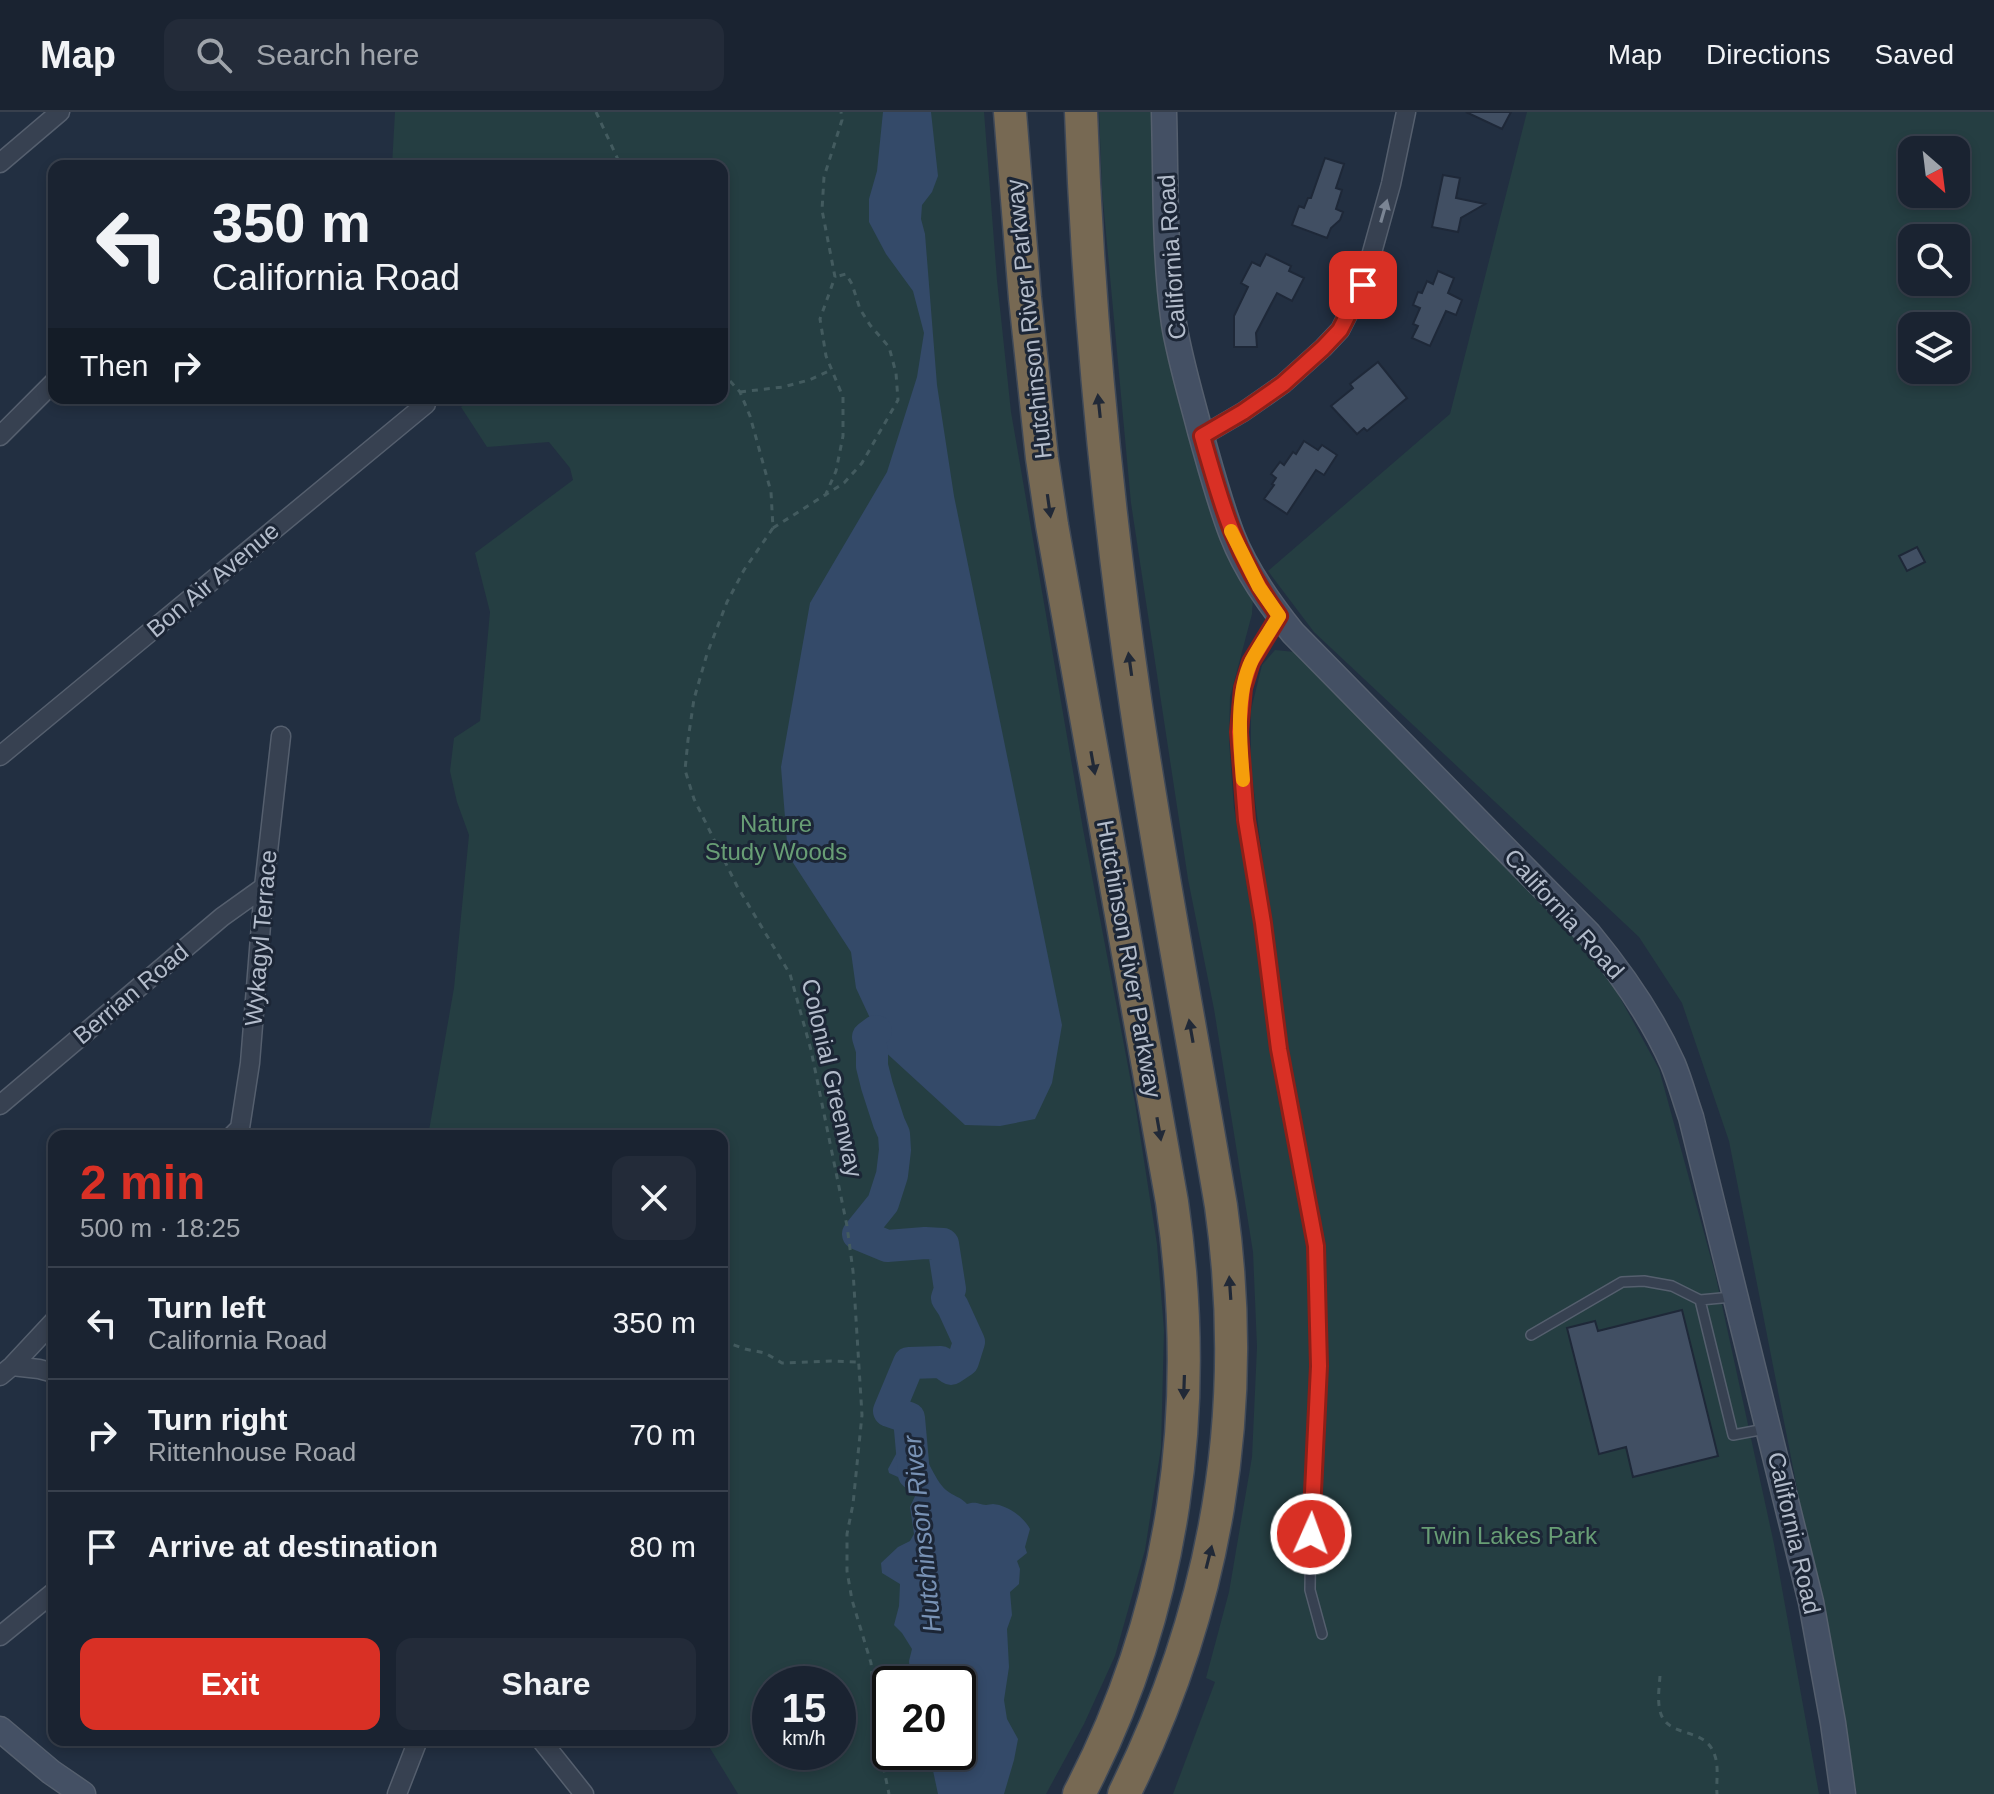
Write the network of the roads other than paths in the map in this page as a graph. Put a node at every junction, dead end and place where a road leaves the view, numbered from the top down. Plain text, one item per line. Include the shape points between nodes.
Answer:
1 (60, 112) edge
2 (1010, 112) edge
3 (1061, 112) edge
4 (1081, 112) edge
5 (1164, 112) edge
6 (1406, 112) edge
7 (0, 163) edge
8 (1086, 235) junction
9 (48, 388) edge
10 (426, 404) dead end
11 (0, 436) edge
12 (1202, 436) junction
13 (1279, 616) junction
14 (281, 736) dead end
15 (0, 756) edge
16 (264, 887) junction
17 (0, 1105) edge
18 (237, 1130) edge
19 (1736, 1297) junction
20 (1700, 1300) junction
21 (48, 1327) edge
22 (1531, 1335) dead end
23 (6, 1371) edge
24 (48, 1371) edge
25 (1769, 1428) junction
26 (48, 1597) edge
27 (1188, 1633) junction
28 (1322, 1634) dead end
29 (0, 1636) edge
30 (0, 1729) edge
31 (1109, 1730) junction
32 (416, 1746) edge
33 (546, 1746) edge
34 (83, 1794) edge
35 (397, 1794) edge
36 (584, 1794) edge
37 (1059, 1794) edge
38 (1079, 1794) edge
39 (1124, 1794) edge
40 (1148, 1794) edge
41 (1843, 1794) edge

1 - 7 street
2 -> 31 highway, Hutchinson River Parkway via 1042,458 1172,1202 1183,1299 1177,1490 1150,1616
3 - 8 highway
4 - 8 highway, Hutchinson River Parkway
5 - 12 main road, California Road via 1174,324
12 -> 6 street via 1283,384 1340,330 1363,285
27 -> 8 highway, Hutchinson River Parkway via 1216,1525 1225,1461 1230,1291 1221,1206 1127,642
9 - 11 street
10 - 15 street, Bon Air Avenue
12 - 13 main road, California Road via 1233,537
13 - 19 main road, California Road via 1565,909 1632,992 1683,1093
13 - 28 lane via 1251,662 1239,732 1246,820 1279,1049 1316,1246 1319,1366 1310,1590
14 - 16 street, Wykagyl Terrace
16 - 17 street, Berrian Road
16 - 18 street, Wykagyl Terrace via 250,1063
19 - 20 lane
19 - 25 main road, California Road
20 - 22 lane via 1672,1286 1622,1282
20 - 25 lane via 1733,1435
21 - 23 street
23 - 24 street
25 - 41 main road, California Road via 1811,1602
26 - 29 street
27 - 39 highway, Hutchinson River Parkway
27 - 40 highway via 1166,1744
30 - 34 main road
31 - 37 highway
31 - 38 highway, Hutchinson River Parkway
32 - 35 street
33 - 36 street

